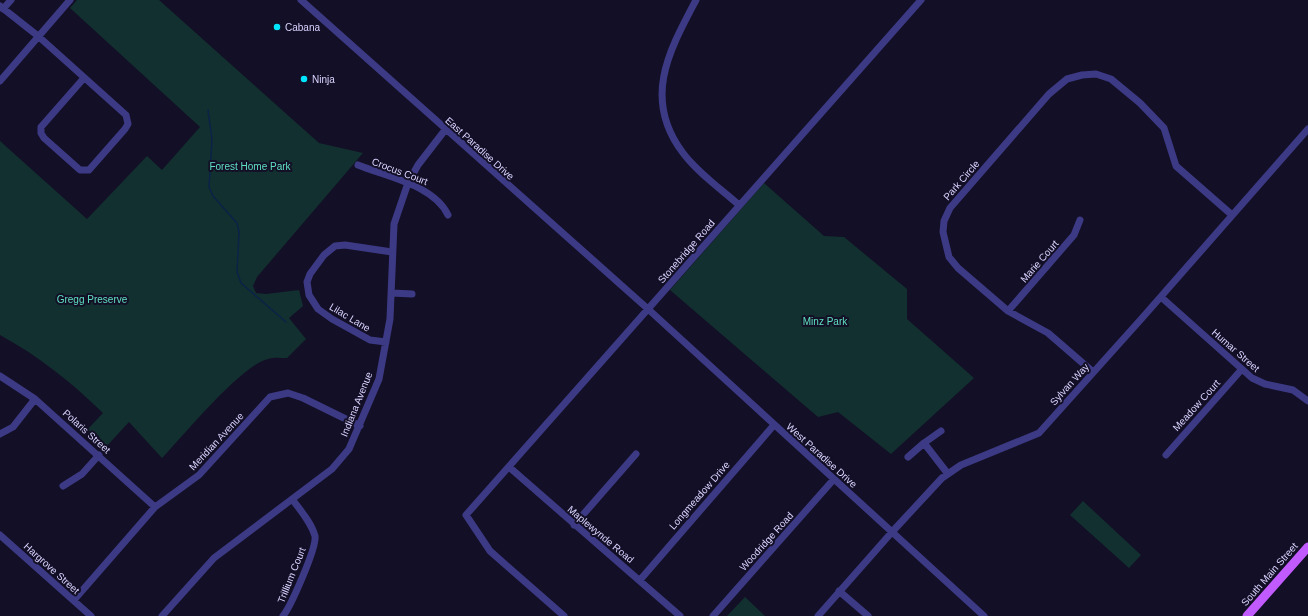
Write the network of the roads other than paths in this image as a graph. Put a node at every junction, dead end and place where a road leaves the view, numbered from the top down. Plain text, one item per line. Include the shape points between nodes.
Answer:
1 (12, 0) edge
2 (70, 0) edge
3 (301, 0) edge
4 (696, 0) edge
5 (921, 0) edge
6 (2, 7) edge
7 (38, 36) junction
8 (84, 78) junction
9 (0, 81) edge
10 (1308, 129) edge
11 (445, 130) junction
12 (358, 165) dead end
13 (408, 183) junction
14 (739, 205) junction
15 (1232, 214) junction
16 (448, 215) dead end
17 (1080, 220) dead end
18 (392, 252) junction
19 (392, 293) junction
20 (412, 294) dead end
21 (1161, 297) junction
22 (648, 309) junction
23 (1008, 311) junction
24 (386, 342) junction
25 (1242, 369) junction
26 (1094, 372) junction
27 (0, 376) edge
28 (35, 399) junction
29 (1308, 401) edge
30 (774, 424) junction
31 (360, 426) junction
32 (941, 430) dead end
33 (0, 434) edge
34 (924, 444) junction
35 (636, 454) dead end
36 (100, 455) junction
37 (1166, 455) dead end
38 (908, 457) dead end
39 (509, 467) junction
40 (948, 474) junction
41 (834, 479) junction
42 (64, 486) dead end
43 (292, 499) junction
44 (155, 507) junction
45 (574, 524) junction
46 (892, 532) junction
47 (0, 535) edge
48 (1308, 547) edge
49 (640, 580) junction
50 (839, 591) junction
51 (74, 600) junction
52 (91, 616) edge
53 (162, 616) edge
54 (283, 616) edge
55 (564, 616) edge
56 (680, 616) edge
57 (713, 616) edge
58 (818, 616) edge
59 (868, 616) edge
60 (984, 616) edge
61 (1247, 616) edge

1 - 6 street
2 - 7 street
3 - 11 street, East Paradise Drive
4 - 14 street via 664,67 662,103 673,138 683,153
5 - 14 street, Stonebridge Road
6 - 7 street
7 - 8 street
7 - 9 street
8 - 8 street via 42,127 41,133 84,171 89,170 128,124 126,115
10 - 15 street, Sylvan Way
11 - 13 street, Indiana Avenue via 418,165
11 - 22 street, East Paradise Drive
12 - 13 street, Crocus Court
13 - 16 street, Crocus Court via 440,200
13 - 18 street, Indiana Avenue via 394,224
14 - 22 street, Stonebridge Road
15 - 21 street, Sylvan Way
15 - 23 street, Park Circle via 1176,166 1164,128 1157,118 1111,79 1096,74 1067,79 1049,94 950,208 944,221 943,232 949,257 958,268
17 - 23 street, Marie Court via 1074,235
18 - 19 street, Indiana Avenue
18 - 24 street, Lilac Lane via 345,245 335,246 324,255 307,282 309,295 318,309 370,340
19 - 20 street
19 - 24 street, Indiana Avenue
21 - 25 street, Humar Street
21 - 26 street, Sylvan Way
22 - 30 street, West Paradise Drive
22 - 39 street, Stonebridge Road
23 - 26 street, Park Circle via 1048,333
24 - 31 street, Indiana Avenue via 379,379
25 - 29 street, Humar Street via 1258,382 1293,390
25 - 37 street, Meadow Court
26 - 40 street, Sylvan Way via 1039,433 961,465
27 - 28 street, Polaris Street
28 - 33 street via 13,427
28 - 36 street, Polaris Street
30 - 41 street, West Paradise Drive
30 - 49 street, Longmeadow Drive
31 - 43 street, Indiana Avenue via 342,460
31 - 44 street, Meridian Avenue via 288,393 270,397 199,475
32 - 34 street
34 - 38 street
34 - 40 street
35 - 45 street
36 - 42 street via 82,474
36 - 44 street, Polaris Street
39 - 45 street, Maplewynde Road
39 - 55 street, Stonebridge Road via 466,515 490,550
40 - 46 street, Sylvan Way
41 - 46 street, West Paradise Drive
41 - 57 street, Woodridge Road
43 - 53 street, Indiana Avenue via 214,558
43 - 54 street, Trillium Court via 315,537 312,553
44 - 51 street, Meridian Avenue
45 - 49 street, Maplewynde Road
46 - 50 street, Sylvan Way
46 - 60 street, West Paradise Drive
47 - 51 street, Hargrove Street
48 - 61 main road, South Main Street
49 - 56 street, Maplewynde Road
50 - 58 street, Sylvan Way
50 - 59 street
51 - 52 street, Hargrove Street

